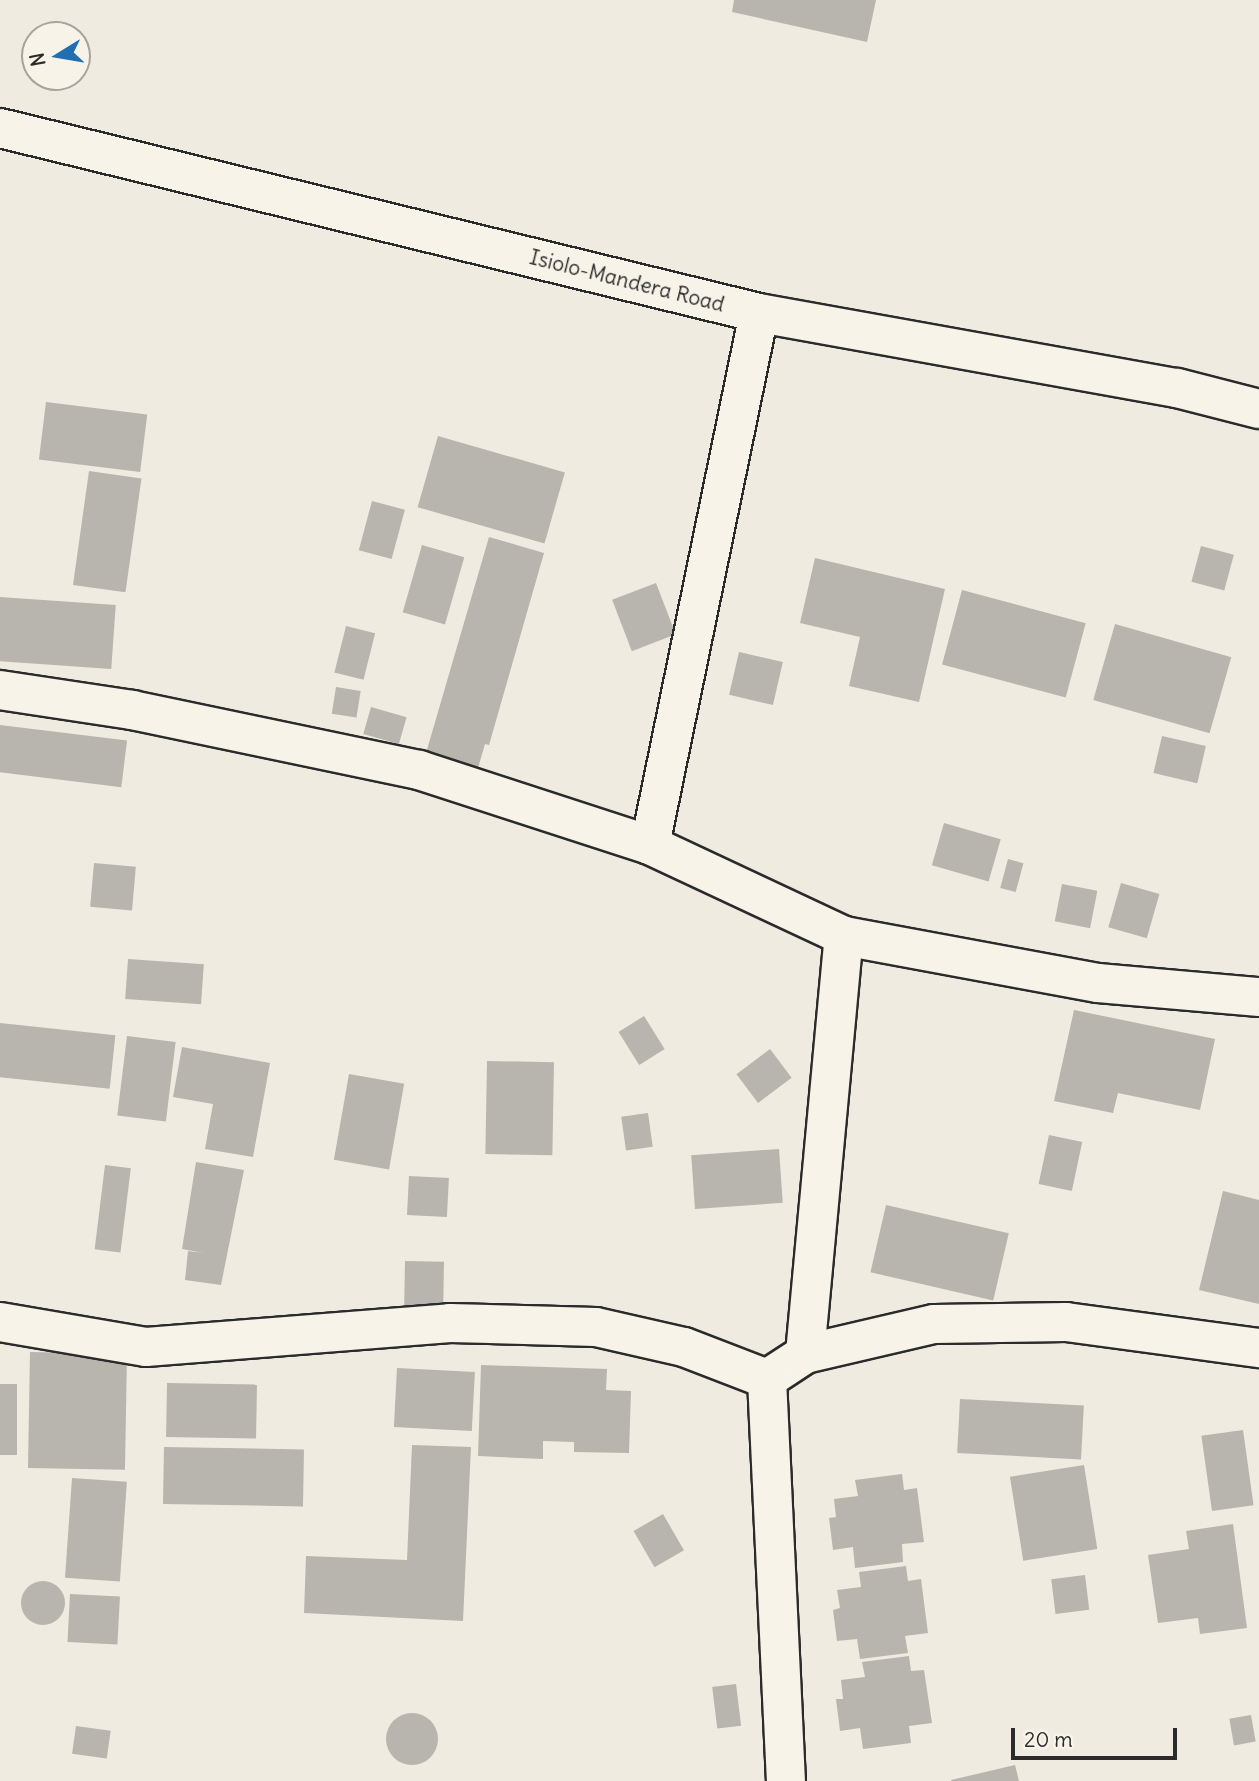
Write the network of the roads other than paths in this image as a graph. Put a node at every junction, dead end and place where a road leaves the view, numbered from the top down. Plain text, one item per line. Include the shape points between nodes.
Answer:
1 (0, 128) edge
2 (759, 313) junction
3 (1259, 409) edge
4 (0, 690) edge
5 (650, 845) junction
6 (844, 936) junction
7 (1259, 997) edge
8 (0, 1322) edge
9 (1259, 1348) edge
10 (805, 1354) junction
11 (767, 1379) junction
12 (786, 1781) edge

1 - 2 main road, Isiolo-Mandera Road
2 - 3 main road, Isiolo-Mandera Road via 1177,388
2 - 5 main road
4 - 5 main road via 132,710 419,770
5 - 6 main road
6 - 7 main road via 1098,984
6 - 10 main road
8 - 11 main road via 146,1346 450,1323 596,1327 684,1347
9 - 10 main road via 1066,1322 934,1324
10 - 11 main road
11 - 12 main road

